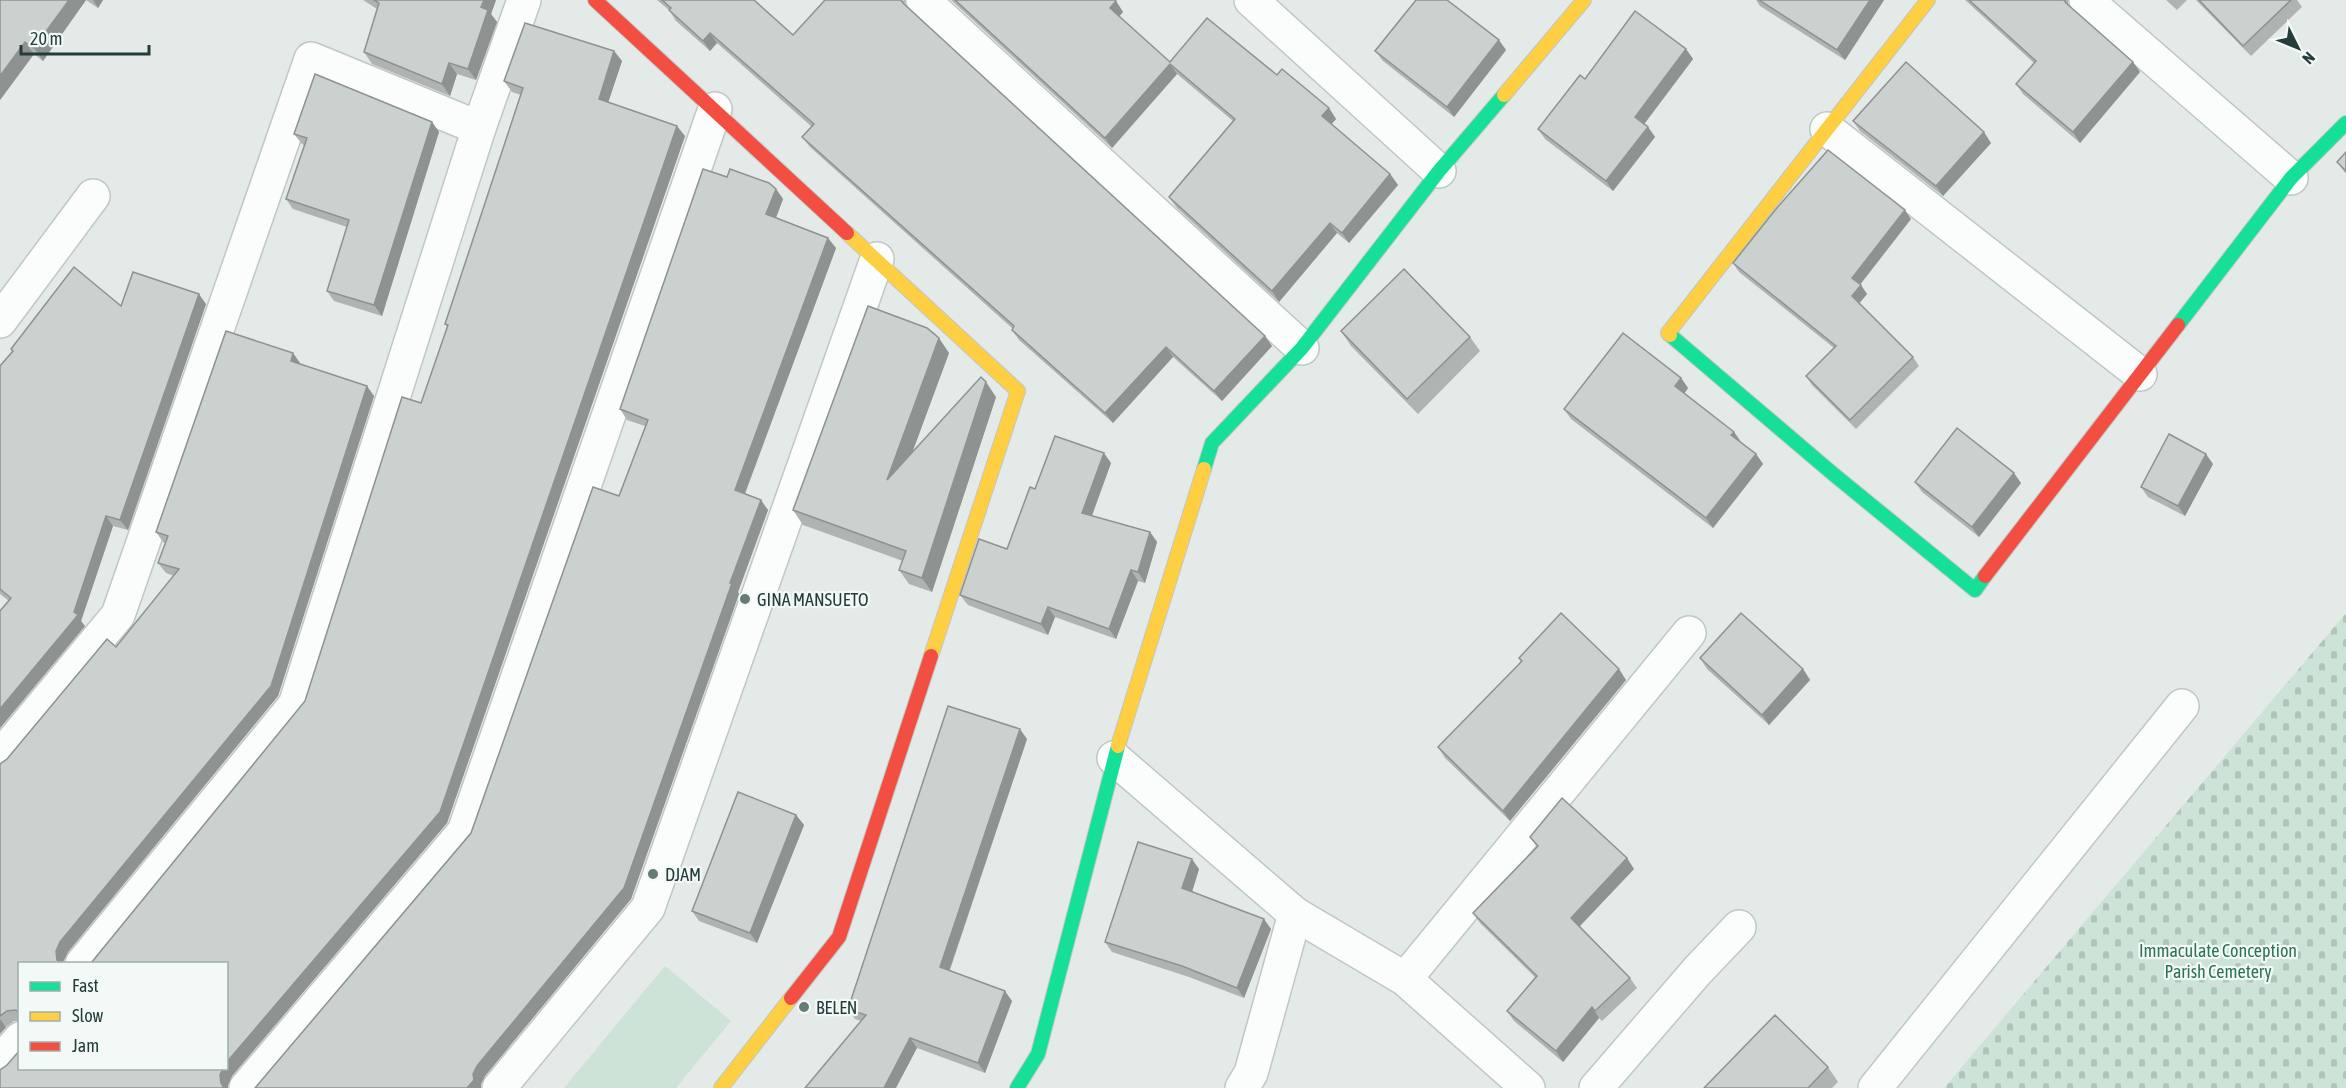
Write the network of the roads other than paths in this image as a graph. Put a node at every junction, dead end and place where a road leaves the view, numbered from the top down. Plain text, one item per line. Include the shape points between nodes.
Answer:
1 (524, 0) edge
2 (595, 0) edge
3 (923, 0) edge
4 (1251, 0) edge
5 (1584, 0) edge
6 (1928, 0) edge
7 (2086, 0) edge
8 (715, 109) junction
9 (2346, 123) edge
10 (479, 128) junction
11 (1827, 129) junction
12 (1440, 171) junction
13 (2291, 178) junction
14 (93, 196) dead end
15 (878, 260) junction
16 (0, 321) edge
17 (1302, 348) junction
18 (2140, 374) junction
19 (1689, 633) dead end
20 (2182, 706) dead end
21 (0, 757) edge
22 (1114, 758) junction
23 (1295, 914) junction
24 (1739, 927) dead end
25 (83, 962) edge
26 (1405, 980) junction
27 (18, 1041) edge
28 (0, 1063) edge
29 (1254, 1083) edge
30 (246, 1088) edge
31 (499, 1088) edge
32 (721, 1088) edge
33 (1017, 1088) edge
34 (1528, 1088) edge
35 (1596, 1088) edge
36 (1875, 1088) edge

1 - 10 street
2 - 8 street
3 - 17 street
4 - 12 street
5 - 12 street
6 - 11 street
7 - 13 street
8 - 15 street
8 - 30 street via 464,832
9 - 13 street
10 - 21 street via 311,59 118,615
10 - 25 street via 295,705
11 - 18 street
11 - 18 street via 1668,333 1975,590
12 - 17 street
13 - 18 street
14 - 16 street
15 - 31 street via 648,908
15 - 32 street via 1018,391 839,937
17 - 22 street via 1212,444
19 - 26 street
20 - 36 street
22 - 23 street
22 - 33 street via 1038,1054
23 - 26 street
23 - 29 street
24 - 35 street
26 - 34 street
27 - 28 street

